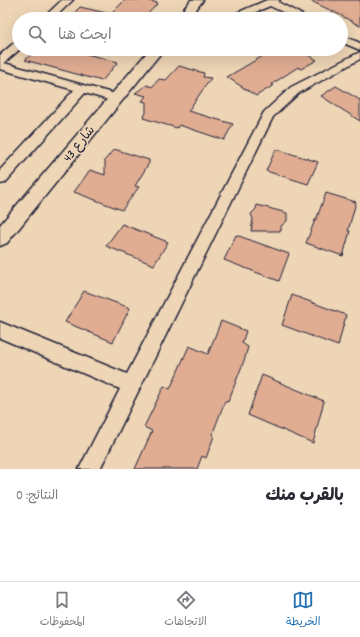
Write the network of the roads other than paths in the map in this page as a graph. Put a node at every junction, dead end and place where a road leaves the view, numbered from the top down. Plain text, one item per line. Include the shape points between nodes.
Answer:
1 (68, 0) edge
2 (197, 0) edge
3 (273, 1) edge
4 (55, 12) edge
5 (188, 12) edge
6 (247, 12) edge
7 (293, 12) edge
8 (348, 41) edge
9 (360, 47) edge
10 (12, 50) edge
11 (360, 54) edge
12 (151, 56) edge
13 (0, 61) edge
14 (0, 65) edge
15 (82, 88) junction
16 (115, 98) junction
17 (0, 179) edge
18 (0, 238) edge
19 (0, 330) edge
20 (132, 385) junction
21 (89, 469) edge

1 - 4 street
2 - 5 street
3 - 6 street
3 - 7 street
8 - 9 street
10 - 13 street
11 - 20 street via 295,90 268,115
12 - 16 street, شارع 43
14 - 15 street
15 - 16 street
15 - 17 street
16 - 18 street, شارع 43
19 - 20 street
20 - 21 street

